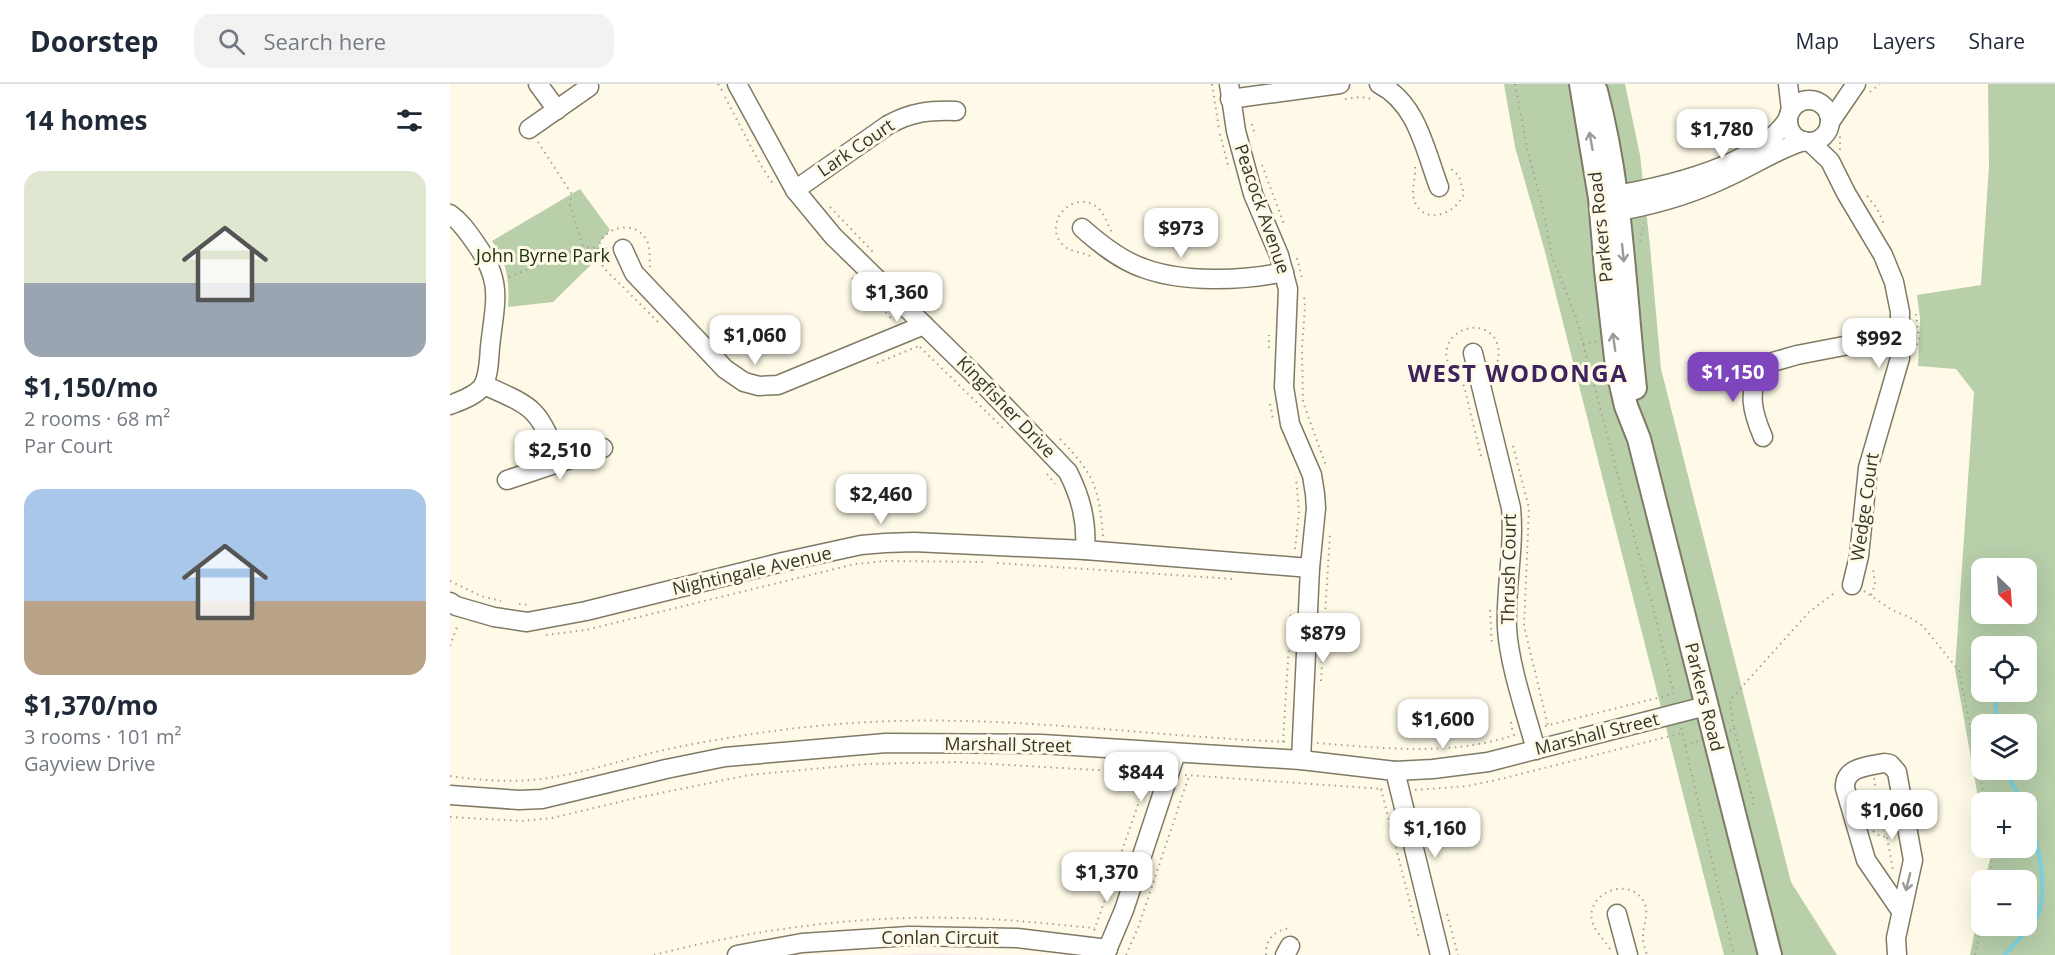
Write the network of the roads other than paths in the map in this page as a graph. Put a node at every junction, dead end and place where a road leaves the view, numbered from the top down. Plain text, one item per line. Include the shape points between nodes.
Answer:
1 (538, 84) edge
2 (737, 84) edge
3 (1581, 84) edge
4 (1594, 84) edge
5 (1788, 84) edge
6 (1797, 84) edge
7 (1855, 84) edge
8 (588, 87) dead end
9 (1230, 92) edge
10 (1340, 92) edge
11 (1375, 92) edge
12 (1813, 100) junction
13 (557, 110) junction
14 (956, 111) dead end
15 (1789, 115) junction
16 (1829, 127) junction
17 (529, 129) road end
18 (1807, 142) junction
19 (1830, 161) junction
20 (1439, 187) dead end
21 (795, 190) junction
22 (1609, 205) junction
23 (450, 214) edge
24 (1082, 228) dead end
25 (623, 249) road end
26 (1284, 272) junction
27 (924, 325) junction
28 (1901, 335) junction
29 (1473, 353) dead end
30 (484, 385) junction
31 (450, 405) edge
32 (1763, 437) dead end
33 (1639, 439) junction
34 (603, 448) dead end
35 (558, 462) junction
36 (507, 480) dead end
37 (1085, 550) junction
38 (1302, 567) junction
39 (1852, 585) road end
40 (452, 611) edge
41 (1706, 706) junction
42 (1536, 750) junction
43 (1176, 753) junction
44 (1301, 760) junction
45 (1395, 771) junction
46 (450, 795) edge
47 (1903, 902) junction
48 (1617, 914) dead end
49 (1107, 952) edge
50 (737, 955) edge
51 (1440, 955) edge
52 (1628, 955) edge
53 (1770, 955) edge
54 (1897, 955) edge

1 - 13 street
2 - 21 street, Kingfisher Drive
22 -> 3 main road, Parkers Road
4 - 22 main road, Parkers Road via 1604,125
5 - 15 street
6 - 12 street
7 - 12 street
7 - 16 street
8 - 13 street
9 - 10 street
9 - 26 street, Peacock Avenue via 1253,194
11 - 20 street via 1393,91 1405,105 1415,121
12 - 15 street via 1803,100
12 - 16 street via 1827,108
13 - 17 street
14 - 21 street, Lark Court via 928,110 903,116
15 - 18 street via 1792,133
15 - 22 street via 1781,130 1763,145 1717,167
16 - 18 street via 1817,141
16 - 19 street, Wedge Court
18 - 19 street, Wedge Court
18 - 22 street via 1779,150 1697,190 1648,205
19 - 28 street, Wedge Court via 1890,273 1900,312
21 - 27 street, Kingfisher Drive via 833,236
22 -> 33 main road, Parkers Road
33 -> 22 main road, Parkers Road via 1626,406 1613,338
23 - 30 street via 488,260 495,283
24 - 26 street via 1118,256 1143,268 1178,276 1223,278
25 - 27 street via 634,273 725,369 744,382 759,386 778,385
26 - 38 street, Peacock Avenue via 1288,290 1284,387 1290,424 1312,475 1316,508
27 - 37 street, Kingfisher Drive via 1068,472 1084,510
28 - 32 street via 1759,366 1751,401
28 - 39 street, Wedge Court via 1895,380 1868,468 1859,556
29 - 42 street, Thrush Court via 1511,508 1508,635
30 - 31 street
30 - 35 street via 523,402 535,412 546,428
33 - 41 main road, Parkers Road
34 - 35 street
35 - 36 street
37 - 38 street, Nightingale Avenue
37 - 40 street, Nightingale Avenue via 914,542 861,545 526,622 456,606
38 - 44 street, Peacock Avenue
41 - 42 street, Marshall Street
41 - 53 main road, Parkers Road via 1724,732
42 - 45 street, Marshall Street via 1462,766
43 - 44 street, Marshall Street
43 - 46 street, Marshall Street via 1041,744 886,743 726,757 542,799
43 - 49 street
44 - 45 street, Marshall Street
45 - 51 street
47 -> 47 street via 1866,860 1845,788 1846,776 1851,772 1890,764 1897,772 1913,860
47 - 54 street
48 - 52 street
49 - 50 street, Conlan Circuit via 1087,946 1006,938 909,936 802,943

